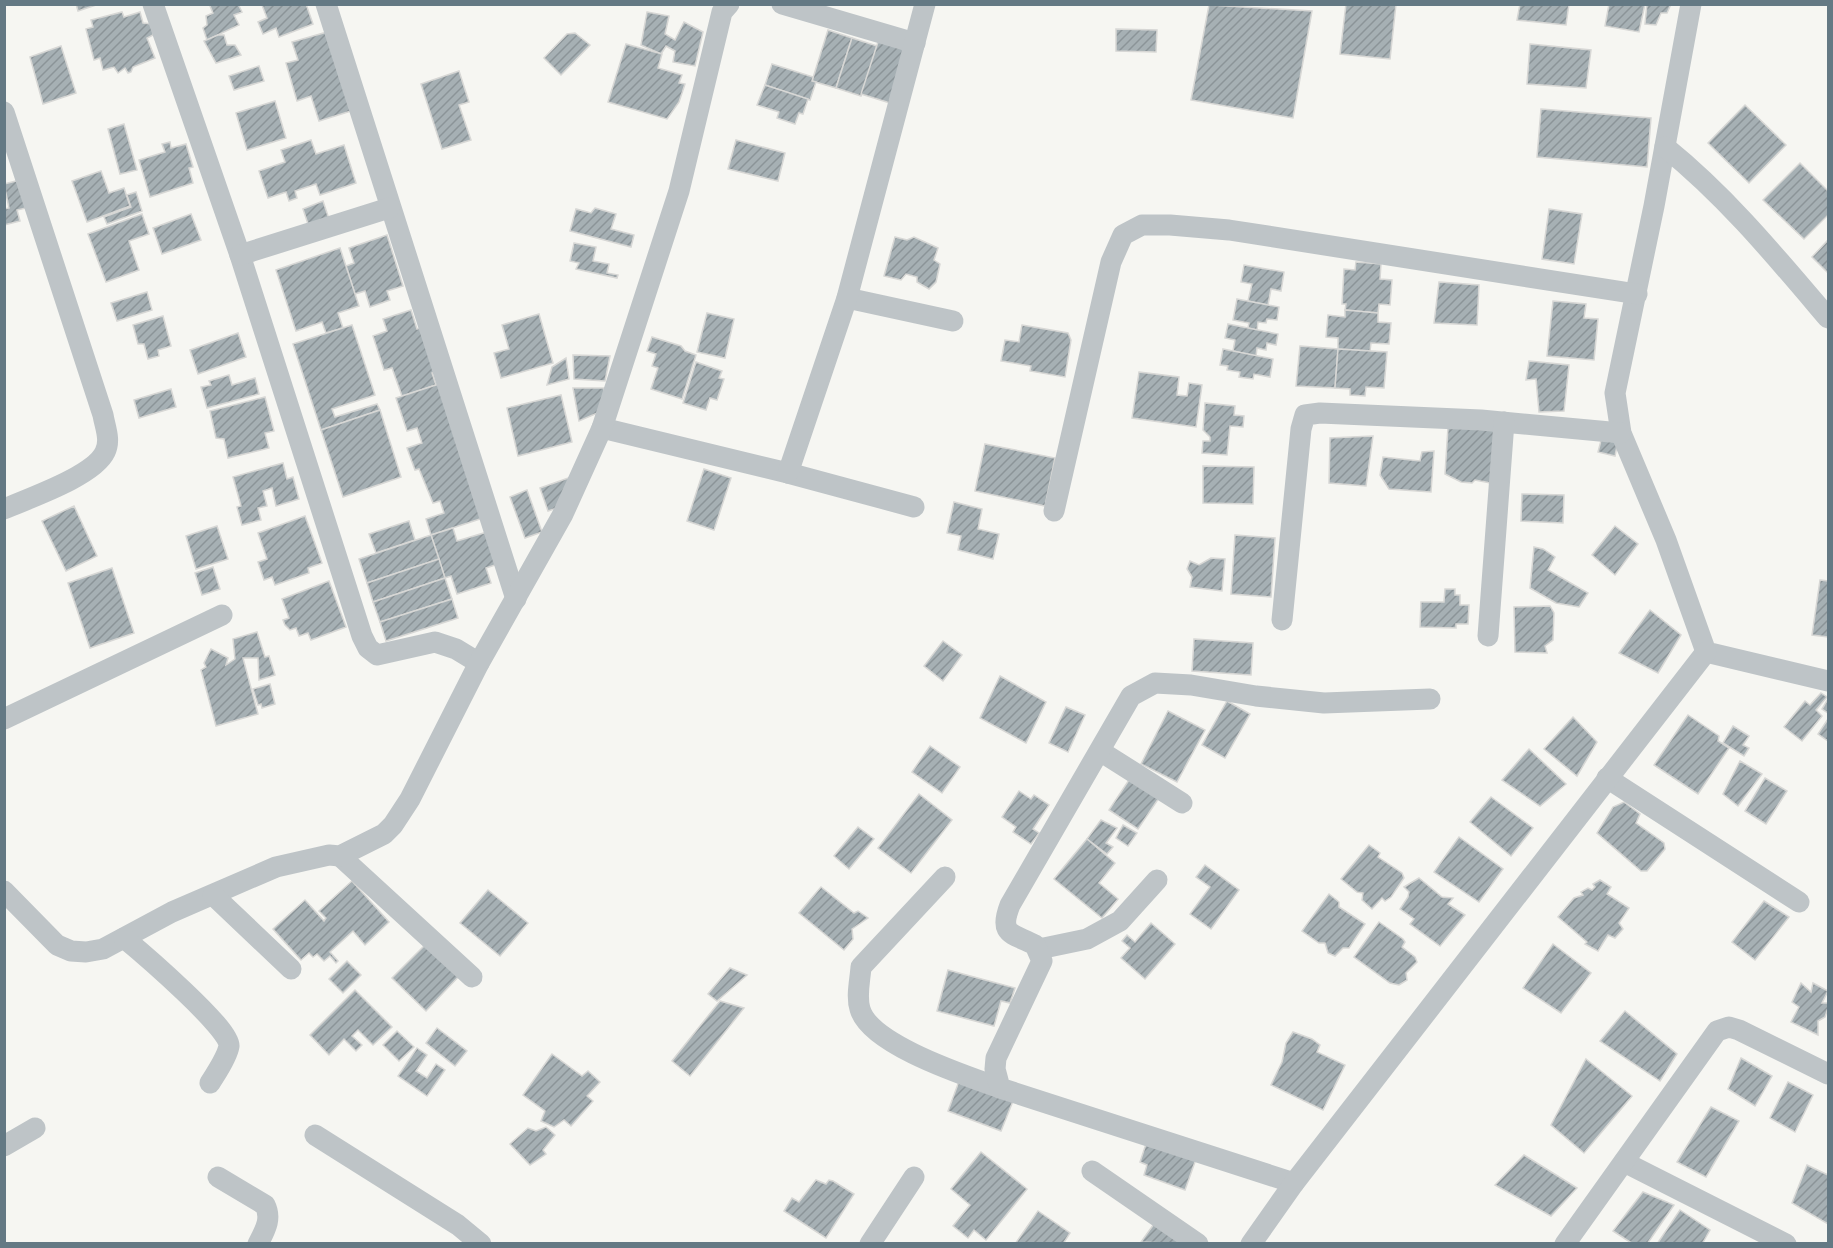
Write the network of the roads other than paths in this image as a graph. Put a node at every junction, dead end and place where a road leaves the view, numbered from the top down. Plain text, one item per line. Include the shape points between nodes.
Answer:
1 (153, 4) edge
2 (326, 4) edge
3 (729, 4) edge
4 (782, 4) edge
5 (925, 4) edge
6 (1691, 4) edge
7 (915, 43) junction
8 (4, 112) edge
9 (1665, 147) junction
10 (389, 208) junction
11 (240, 255) junction
12 (1637, 294) junction
13 (847, 298) junction
14 (1828, 318) edge
15 (953, 321) dead end
16 (1504, 422) junction
17 (602, 428) junction
18 (1621, 433) junction
19 (788, 473) junction
20 (914, 507) dead end
21 (4, 508) edge
22 (1054, 511) dead end
23 (516, 599) junction
24 (222, 615) dead end
25 (1282, 620) dead end
26 (1488, 636) dead end
27 (1706, 652) junction
28 (479, 663) junction
29 (1828, 681) edge
30 (1430, 699) dead end
31 (4, 719) edge
32 (1100, 751) junction
33 (1607, 778) junction
34 (1182, 803) dead end
35 (340, 856) junction
36 (945, 877) dead end
37 (1157, 880) dead end
38 (4, 891) edge
39 (213, 895) junction
40 (1799, 902) dead end
41 (124, 938) junction
42 (1039, 950) junction
43 (291, 969) dead end
44 (472, 977) dead end
45 (1828, 1074) edge
46 (210, 1083) dead end
47 (1000, 1088) junction
48 (35, 1128) dead end
49 (315, 1135) dead end
50 (4, 1146) edge
51 (1624, 1162) junction
52 (1092, 1171) dead end
53 (218, 1177) dead end
54 (914, 1177) dead end
55 (1294, 1183) junction
56 (258, 1244) edge
57 (481, 1244) edge
58 (870, 1244) edge
59 (1198, 1244) edge
60 (1251, 1244) edge
61 (1566, 1244) edge
62 (1786, 1244) edge

1 - 11 street
2 - 10 street
3 - 17 street via 722,12 679,191
4 - 7 street
5 - 7 street
6 - 9 street
7 - 13 street
8 - 21 street via 108,439 105,453 75,477
9 - 12 street
9 - 14 street via 1753,230
10 - 11 street
10 - 23 street
11 - 28 street via 365,642 377,655 435,642
12 - 18 street via 1616,393
12 - 22 street via 1229,230 1142,225 1123,236 1111,262
13 - 15 street
13 - 19 street
16 - 18 street
16 - 25 street via 1320,413 1305,416
16 - 26 street
17 - 19 street
17 - 23 street via 563,514
18 - 27 street via 1666,540
19 - 20 street
23 - 28 street
24 - 31 street
27 - 29 street
27 - 33 street
28 - 35 street via 393,825
30 - 32 street via 1324,703 1155,683 1131,696
32 - 34 street
32 - 42 street via 1005,917 1010,933
33 - 40 street
33 - 55 street
35 - 39 street via 276,867
35 - 44 street
36 - 47 street via 861,967 860,1011 873,1028 920,1059
37 - 42 street via 1120,921 1088,939
38 - 41 street via 57,945 71,951 103,949
39 - 41 street
39 - 43 street
41 - 46 street via 228,1037 229,1046
42 - 47 street via 1042,961 1038,973 996,1058
45 - 51 street via 1754,1036 1722,1028
47 - 55 street
48 - 50 street
49 - 57 street via 458,1225
51 - 61 street
51 - 62 street
52 - 59 street
53 - 56 street via 265,1205 269,1212 267,1227
54 - 58 street
55 - 60 street

